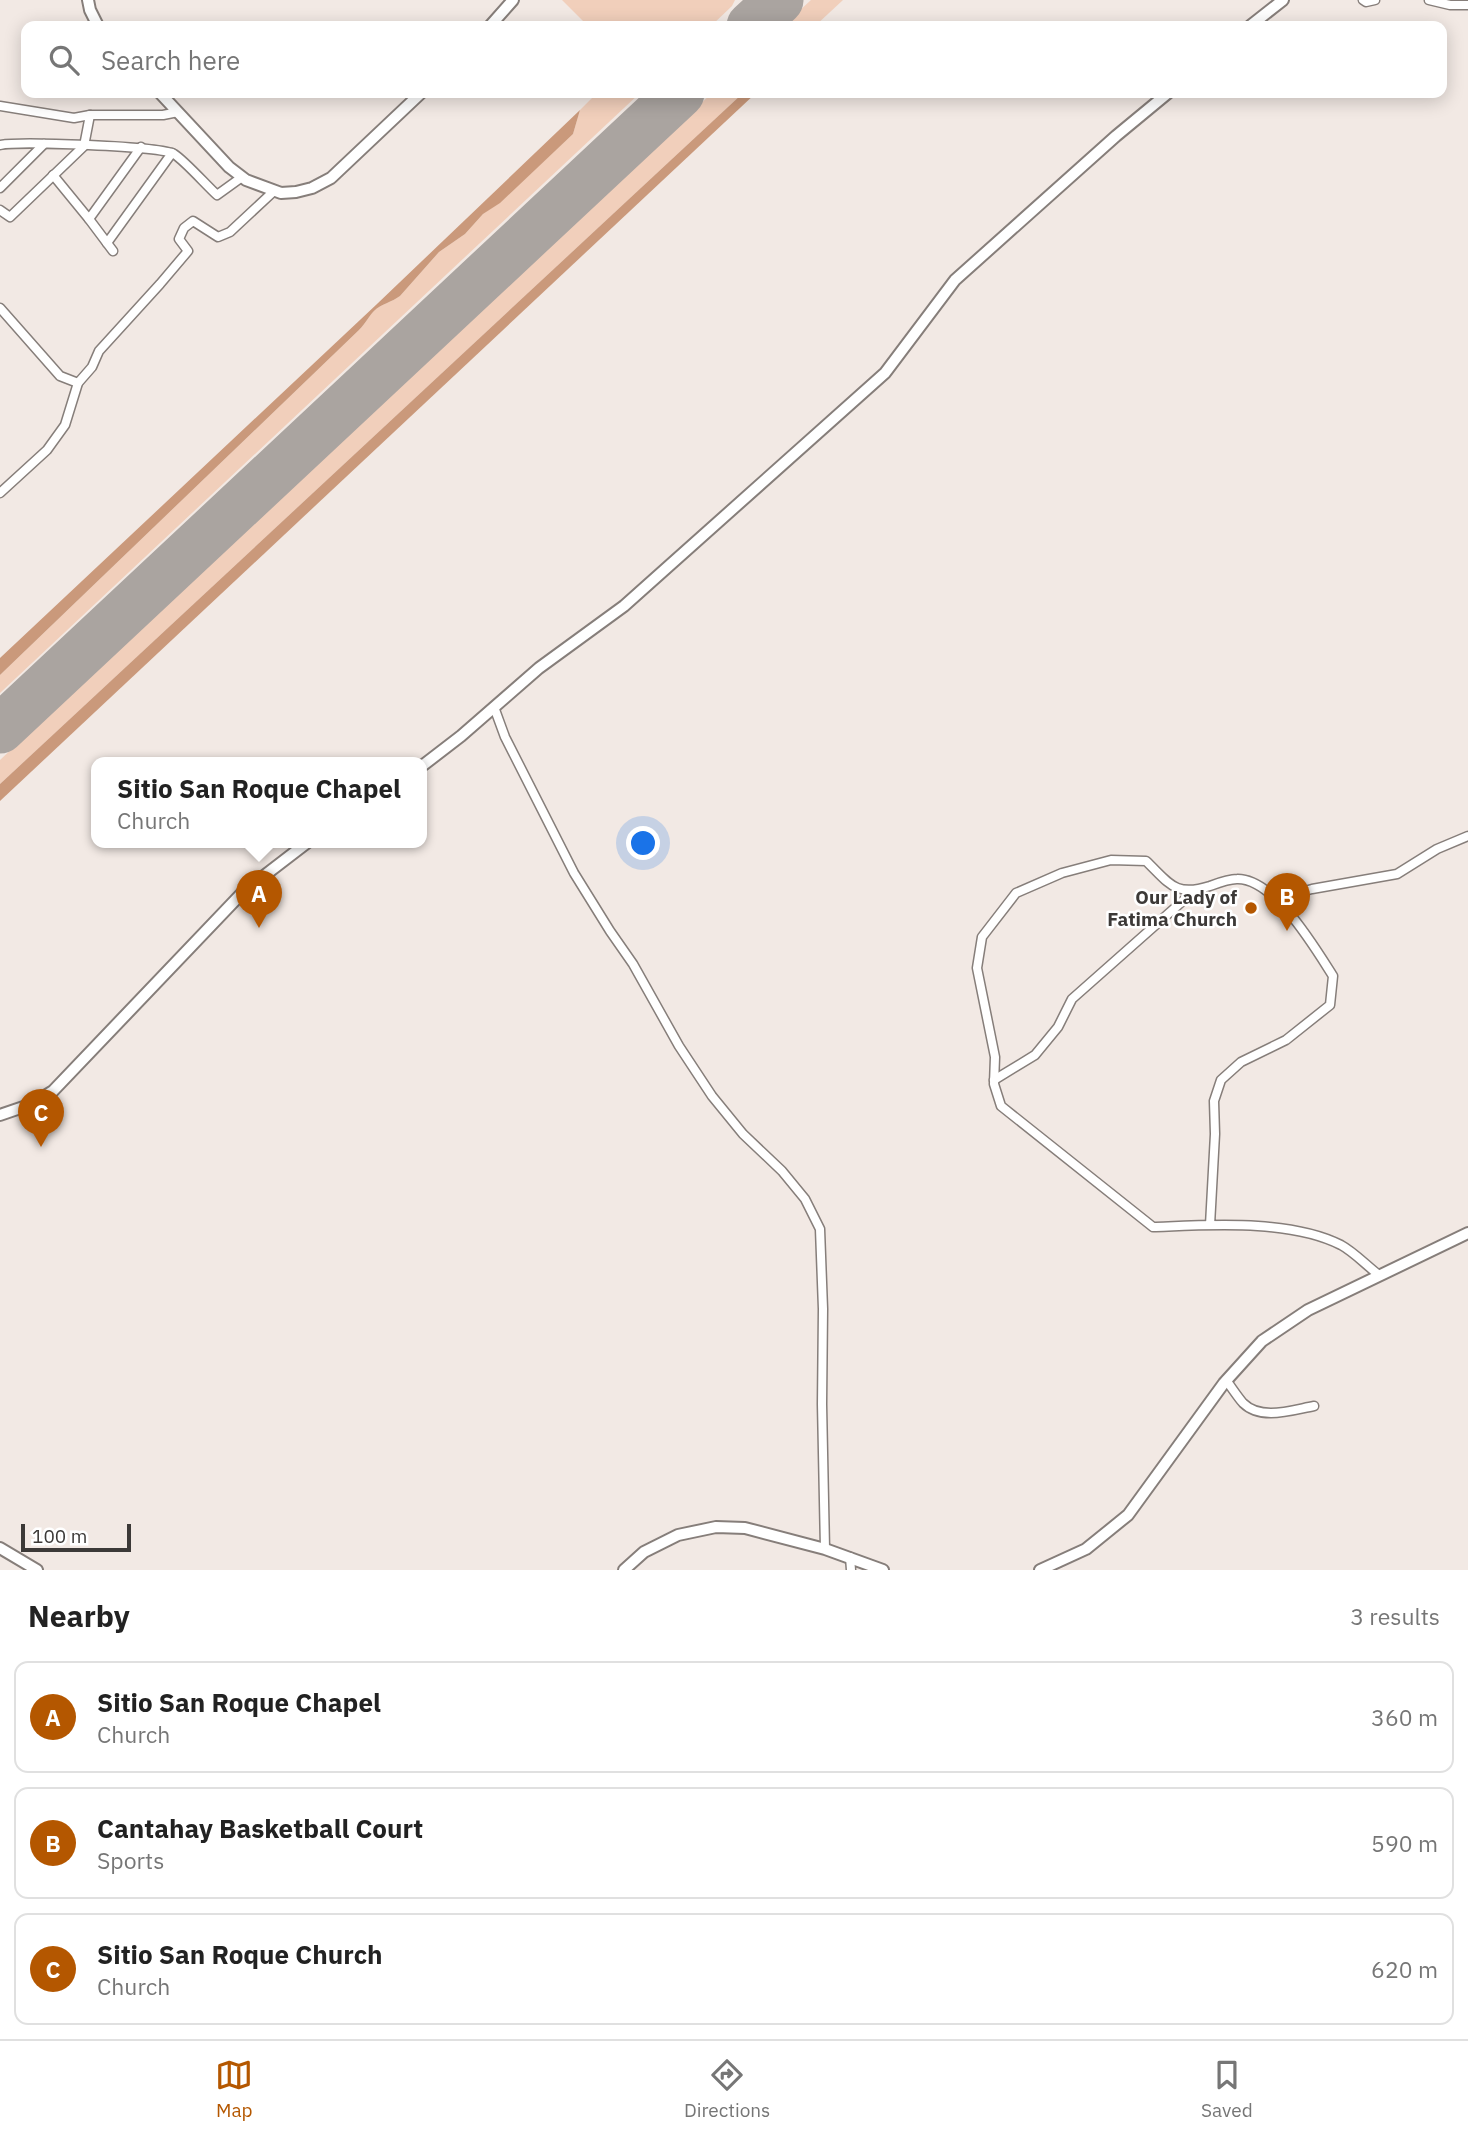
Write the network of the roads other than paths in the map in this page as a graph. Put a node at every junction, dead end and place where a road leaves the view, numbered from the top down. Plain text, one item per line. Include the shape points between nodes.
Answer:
1 (88, 0) edge
2 (513, 0) edge
3 (1283, 0) edge
4 (1363, 0) edge
5 (1375, 0) edge
6 (1429, 0) edge
7 (1468, 5) edge
8 (96, 21) edge
9 (494, 21) edge
10 (1256, 21) edge
11 (164, 98) edge
12 (416, 98) edge
13 (1162, 98) edge
14 (0, 106) edge
15 (178, 112) junction
16 (90, 115) junction
17 (44, 144) junction
18 (0, 145) edge
19 (84, 146) junction
20 (141, 147) junction
21 (173, 153) junction
22 (53, 174) junction
23 (242, 177) junction
24 (0, 188) edge
25 (274, 191) junction
26 (0, 210) edge
27 (89, 219) junction
28 (107, 243) junction
29 (113, 251) dead end
30 (0, 308) edge
31 (78, 383) junction
32 (0, 493) edge
33 (494, 707) junction
34 (427, 762) edge
35 (1468, 836) edge
36 (300, 848) edge
37 (1194, 891) junction
38 (1281, 905) junction
39 (994, 1080) junction
40 (0, 1115) edge
41 (1210, 1225) junction
42 (1468, 1233) edge
43 (1379, 1275) junction
44 (1226, 1380) junction
45 (1314, 1406) dead end
46 (0, 1548) edge
47 (825, 1549) junction
48 (850, 1557) junction
49 (37, 1570) edge
50 (624, 1570) edge
51 (851, 1570) edge
52 (883, 1570) edge
53 (1040, 1570) edge

1 - 8 street
2 - 9 street
3 - 10 street
4 - 5 street
6 - 7 street
11 - 15 street
12 - 25 street via 331,178 296,192
13 - 33 street via 955,280 885,373 624,606
14 - 16 street via 74,118
15 - 16 street
15 - 23 street
16 - 19 street
17 - 18 street
17 - 19 street
17 - 24 street
19 - 20 street
19 - 22 street
20 - 21 street
20 - 27 street
21 - 23 street via 217,195
21 - 28 street
22 - 26 street via 10,217
22 - 27 street
23 - 25 street
25 - 31 street via 230,232 218,237 193,220 184,228 179,239 188,251 99,351
27 - 28 street
28 - 29 street
30 - 31 street via 60,376
31 - 32 street via 65,425 53,442
33 - 34 street
33 - 47 street via 574,873 679,1045 712,1096 805,1199 820,1229
35 - 38 street via 1396,874 1293,894
36 - 40 street via 243,892 53,1091
37 - 38 street via 1237,879 1256,884
37 - 39 street via 1072,999 1058,1027 1035,1055
37 - 39 street via 1176,889 1146,861 1111,860 1062,873 1016,893 982,937 978,968 995,1057
38 - 41 street via 1334,976 1330,1005 1286,1040 1241,1062 1221,1080 1214,1101
39 - 41 street via 1001,1105 1153,1227
41 - 43 street via 1291,1229 1342,1245
42 - 43 street
43 - 44 street via 1308,1310 1262,1341
44 - 45 street via 1245,1405 1259,1413
44 - 53 street via 1128,1516 1086,1549
46 - 49 street
47 - 48 street
47 - 50 street via 745,1528 716,1527 678,1535 644,1552
48 - 51 street
48 - 52 street

